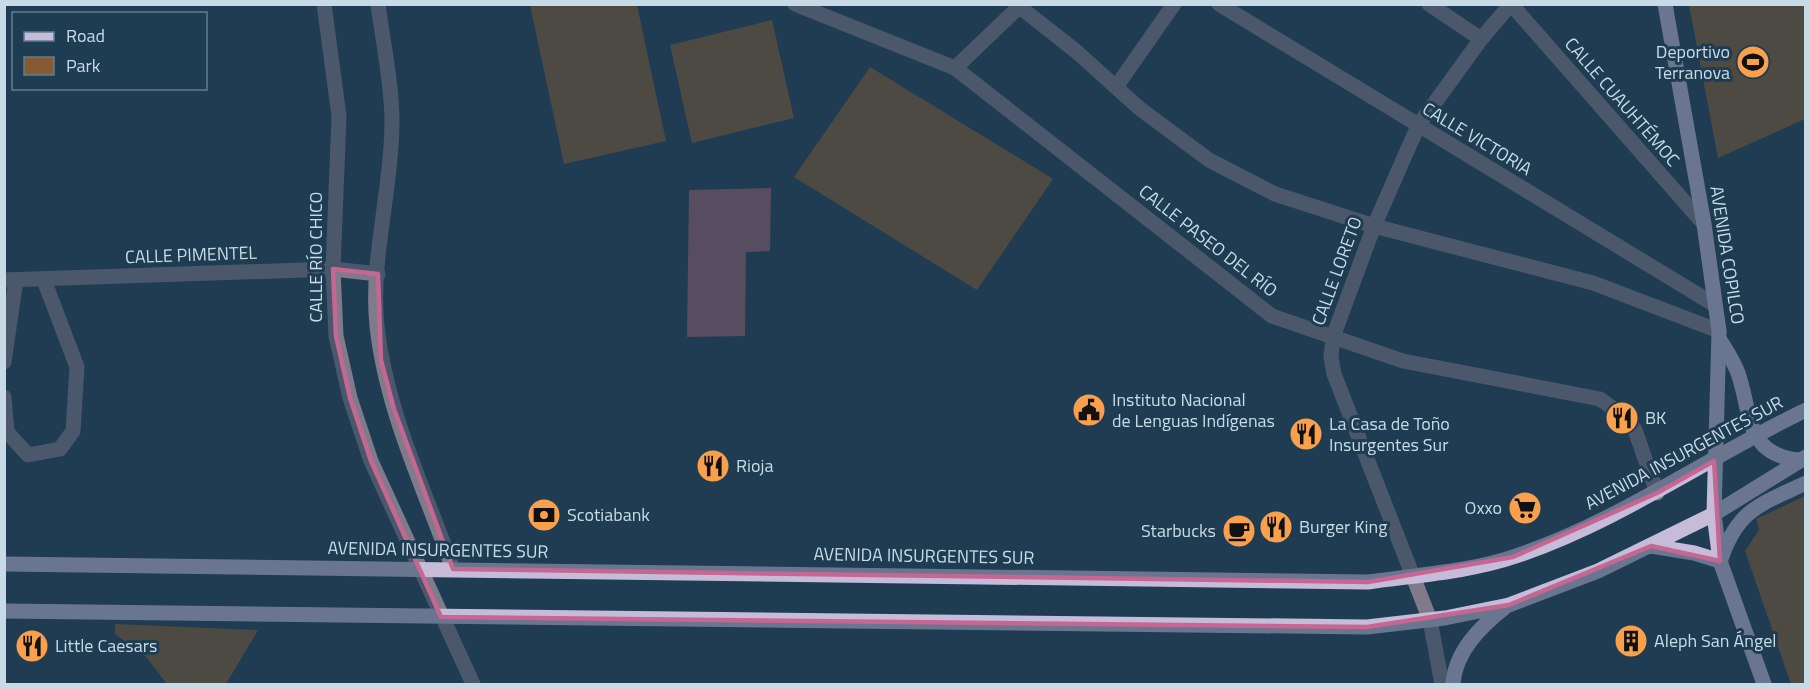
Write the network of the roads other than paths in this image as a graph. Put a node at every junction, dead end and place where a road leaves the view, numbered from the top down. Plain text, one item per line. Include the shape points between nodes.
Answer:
1 (324, 4) edge
2 (378, 4) edge
3 (795, 4) edge
4 (1174, 4) edge
5 (1219, 4) edge
6 (1429, 4) edge
7 (1511, 4) edge
8 (1665, 4) edge
9 (1018, 5) edge
10 (1481, 39) junction
11 (955, 68) junction
12 (1116, 87) junction
13 (1418, 126) junction
14 (1704, 224) junction
15 (1374, 226) junction
16 (338, 270) junction
17 (375, 273) junction
18 (10, 280) edge
19 (44, 280) junction
20 (1716, 305) junction
21 (1720, 335) junction
22 (1333, 337) junction
23 (4, 362) edge
24 (4, 397) edge
25 (1806, 410) edge
26 (1755, 434) junction
27 (1802, 459) edge
28 (1714, 461) junction
29 (1806, 483) edge
30 (1657, 493) junction
31 (1714, 514) junction
32 (1651, 546) junction
33 (1720, 561) junction
34 (4, 564) edge
35 (418, 568) junction
36 (453, 569) junction
37 (1413, 576) junction
38 (1509, 605) junction
39 (4, 611) edge
40 (441, 617) junction
41 (1430, 620) junction
42 (473, 684) edge
43 (1442, 684) edge
44 (1453, 684) edge
45 (1764, 684) edge

1 - 16 street, CALLE RÍO CHICO via 339,116
2 - 17 street via 392,122
3 - 11 street, CALLE PASEO DEL RÍO
4 - 12 street
5 - 13 street, CALLE VICTORIA
6 - 10 street
7 - 10 street, CALLE LORETO
7 - 14 street, CALLE CUAUHTÉMOC
8 - 14 main road, AVENIDA COPILCO
9 - 11 street
9 - 12 street
10 - 13 street, CALLE LORETO
11 - 22 street, CALLE PASEO DEL RÍO via 1272,316
12 - 15 street via 1209,160 1275,194
13 - 15 street, CALLE LORETO
13 - 20 street, CALLE VICTORIA
14 - 20 main road, AVENIDA COPILCO
15 - 21 street via 1593,283
15 - 22 street, CALLE LORETO
16 - 17 street, CALLE PIMENTEL
16 - 19 street, CALLE PIMENTEL
16 - 35 street, CALLE RÍO CHICO via 336,336 350,398 371,461
17 - 36 street via 381,360 394,409
18 - 19 street, CALLE PIMENTEL
18 - 23 street
19 - 24 street via 77,367 73,430 60,449 28,455 7,432
20 - 21 main road, AVENIDA COPILCO
21 - 26 main road via 1737,372
21 - 28 main road, AVENIDA COPILCO
22 - 30 street, CALLE PASEO DEL RÍO via 1402,361 1600,399 1635,430
22 - 37 street, CALLE LORETO via 1334,374
25 - 26 main road, AVENIDA INSURGENTES SUR
26 - 27 main road via 1762,447 1772,454
26 - 28 main road, AVENIDA INSURGENTES SUR
27 - 31 main road
28 - 30 main road, AVENIDA INSURGENTES SUR
28 - 31 main road, AVENIDA COPILCO
29 - 33 main road via 1746,513 1727,539
30 - 37 main road, AVENIDA INSURGENTES SUR via 1513,557
31 - 32 main road
31 - 33 main road, AVENIDA COPILCO
32 - 33 main road
32 - 38 main road
33 - 45 main road, AVENIDA COPILCO
34 - 35 main road, AVENIDA INSURGENTES SUR
35 - 36 main road, AVENIDA INSURGENTES SUR
35 - 40 street, CALLE RÍO CHICO
36 - 37 main road, AVENIDA INSURGENTES SUR via 1368,582
37 - 41 street, CALLE LORETO
38 - 41 main road
38 - 44 main road via 1471,639 1453,675
39 - 40 main road
40 - 41 main road via 1273,628 1367,627
40 - 42 street, CALLE RÍO CHICO
41 - 43 street, CALLE LORETO

